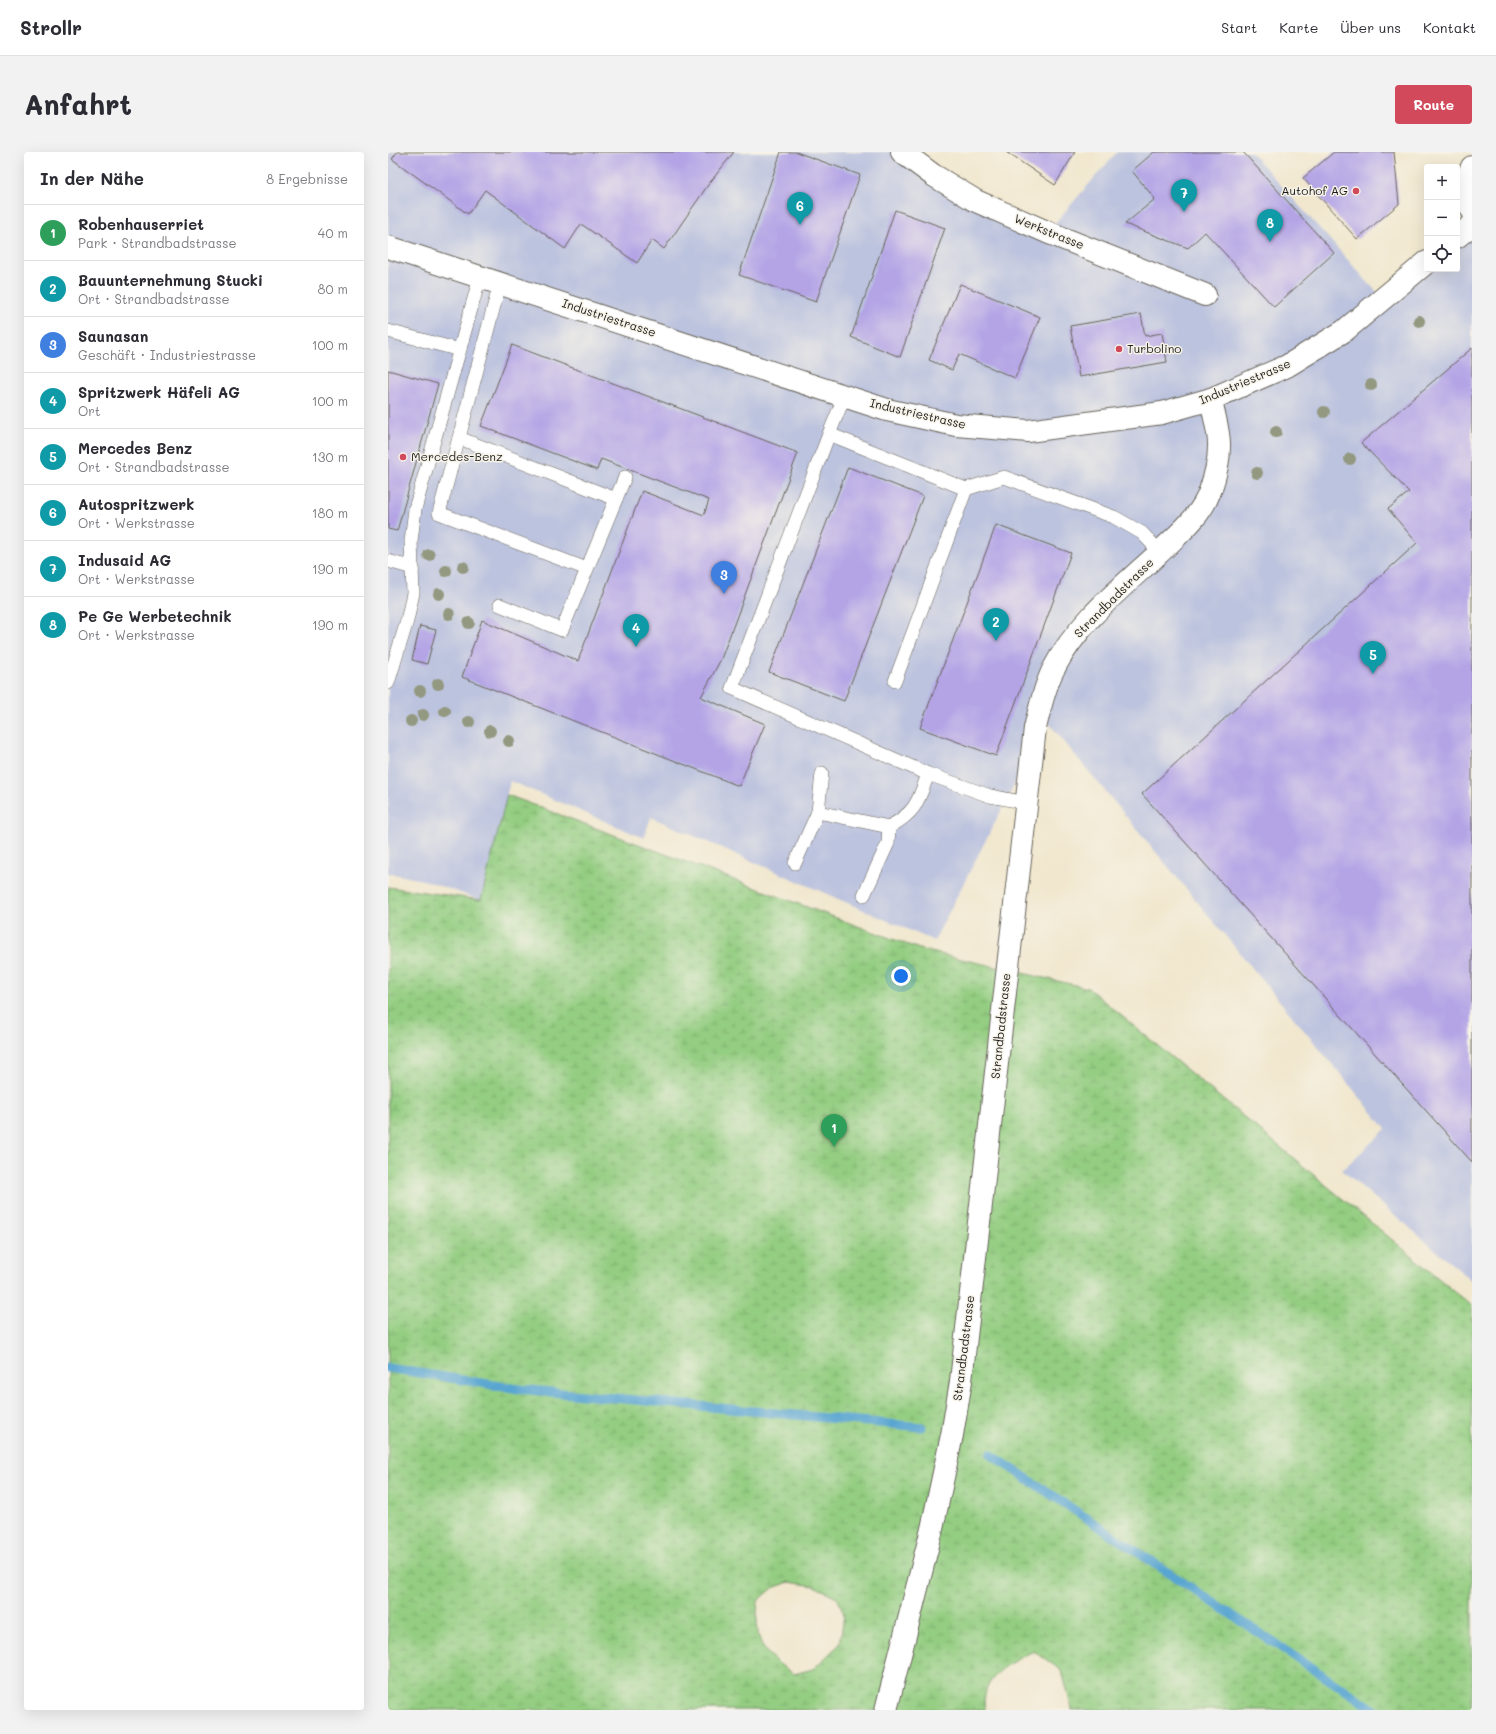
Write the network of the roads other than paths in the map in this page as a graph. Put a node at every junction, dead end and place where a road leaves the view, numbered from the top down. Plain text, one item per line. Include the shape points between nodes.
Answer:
1 (902, 152) edge
2 (1472, 167) edge
3 (1472, 210) edge
4 (1472, 225) edge
5 (1458, 236) edge
6 (388, 246) edge
7 (1424, 264) edge
8 (490, 280) junction
9 (1205, 295) dead end
10 (388, 331) edge
11 (460, 350) junction
12 (844, 395) junction
13 (1211, 399) junction
14 (829, 434) junction
15 (459, 438) junction
16 (625, 477) dead end
17 (966, 489) junction
18 (616, 499) junction
19 (1160, 552) junction
20 (388, 560) edge
21 (413, 568) junction
22 (587, 569) junction
23 (500, 605) dead end
24 (389, 676) edge
25 (895, 681) dead end
26 (822, 773) dead end
27 (928, 774) junction
28 (1027, 803) junction
29 (818, 812) junction
30 (888, 827) junction
31 (795, 863) dead end
32 (864, 895) dead end
33 (886, 1710) edge

1 - 9 street, Werkstrasse via 933,175 976,201
2 - 3 street via 1466,191
4 - 5 street
6 - 8 street, Industriestrasse
7 - 13 street, Industriestrasse via 1344,331 1287,366
8 - 11 lane
8 - 12 street, Industriestrasse
8 - 15 lane
10 - 11 lane
11 - 21 lane via 415,509 411,541
12 - 13 street, Industriestrasse via 887,410 956,426 1028,431 1162,413
12 - 14 lane
13 - 19 street, Strandbadstrasse via 1220,446 1210,493 1195,517
14 - 17 lane
14 - 27 lane via 732,688
15 - 18 lane
15 - 22 lane via 439,513
16 - 18 lane
17 - 19 lane via 1004,476 1114,517 1142,533
17 - 25 lane
18 - 22 lane
19 - 28 street, Strandbadstrasse via 1087,621 1067,646 1053,670 1042,697 1035,728
20 - 21 lane
21 - 24 lane via 413,594
22 - 23 lane via 562,630
26 - 29 lane
27 - 28 lane via 990,796
27 - 30 lane via 918,802 911,812
28 - 33 street, Strandbadstrasse via 961,1381 932,1529
29 - 30 lane
29 - 31 lane
30 - 32 lane via 888,842

